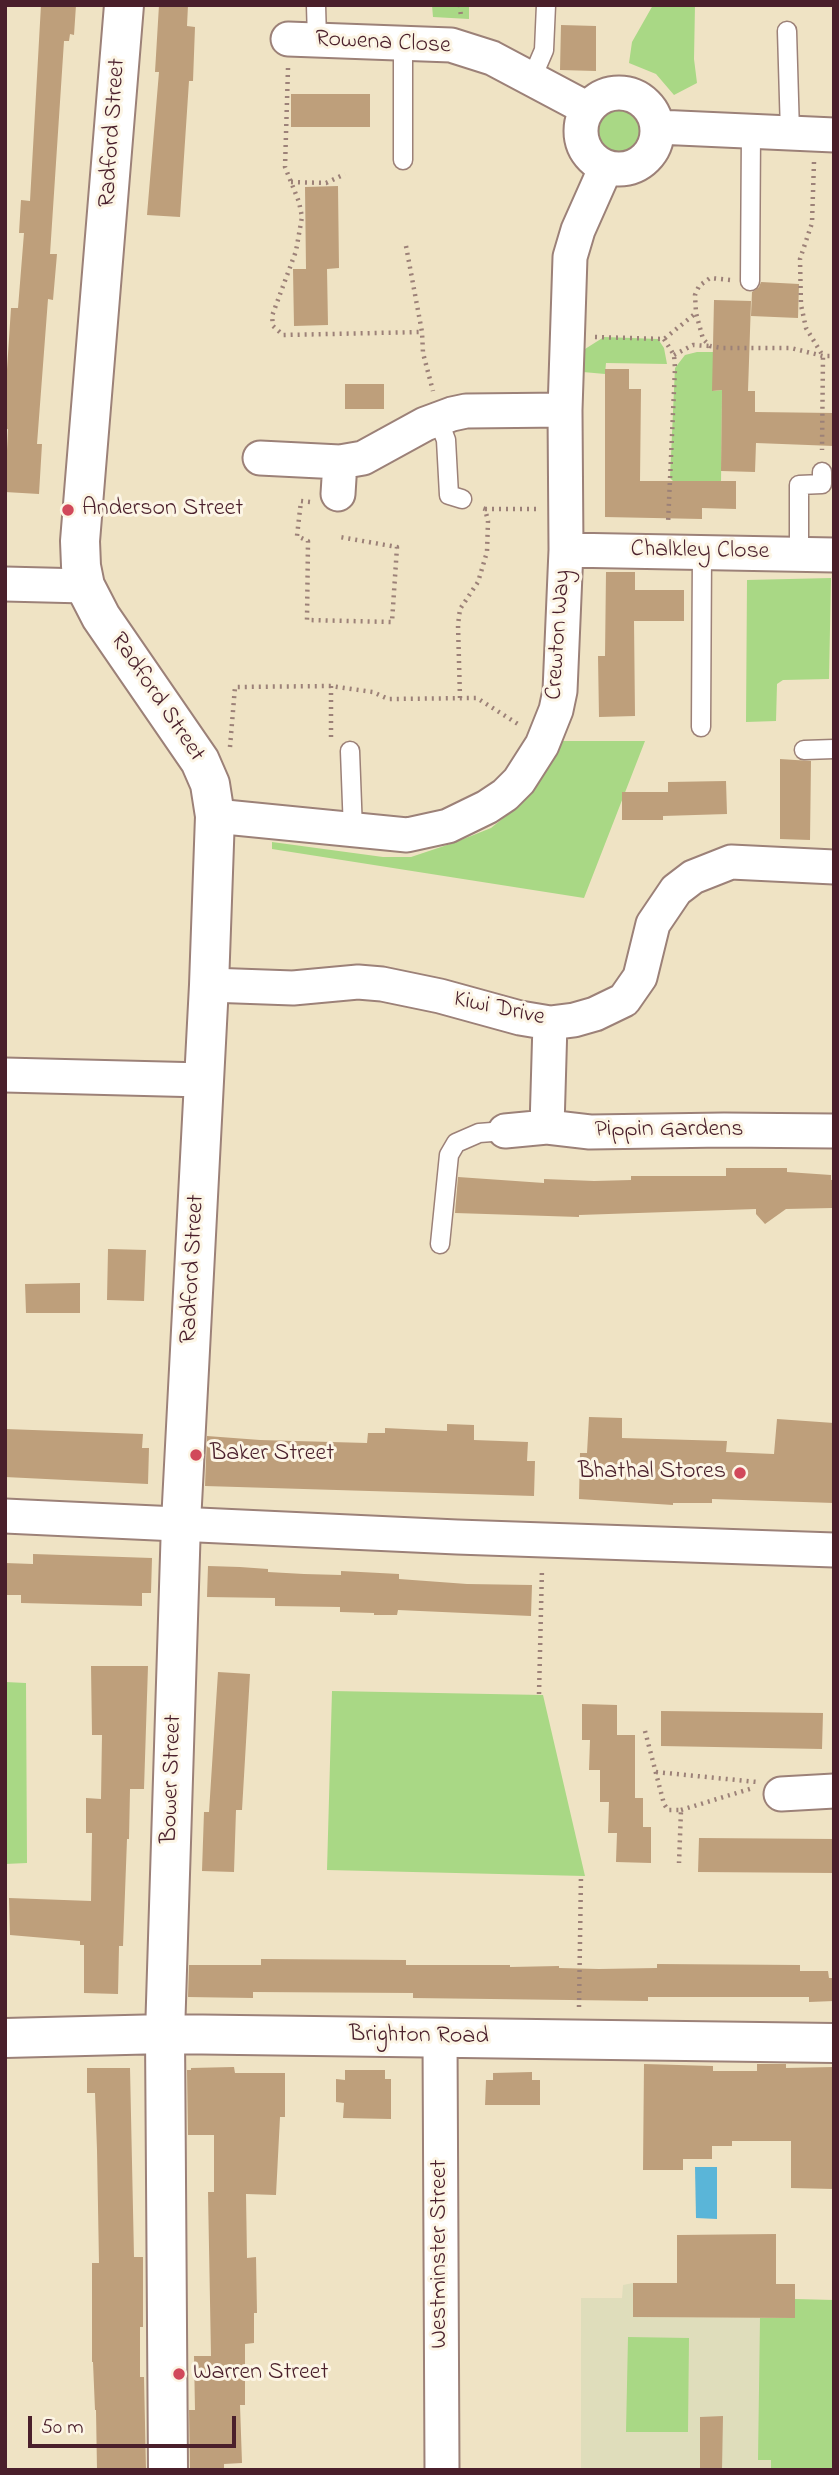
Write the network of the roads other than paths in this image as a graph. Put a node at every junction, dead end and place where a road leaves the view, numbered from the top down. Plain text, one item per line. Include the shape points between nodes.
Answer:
1 (124, 5) edge
2 (316, 5) edge
3 (546, 5) edge
4 (787, 32) dead end
5 (303, 39) joint
6 (403, 42) junction
7 (532, 78) junction
8 (588, 109) junction
9 (657, 127) junction
10 (751, 132) junction
11 (813, 134) edge
12 (404, 160) dead end
13 (606, 167) junction
14 (750, 281) road end
15 (565, 410) junction
16 (438, 419) junction
17 (260, 458) dead end
18 (822, 472) road end
19 (462, 499) road end
20 (566, 550) junction
21 (702, 552) junction
22 (799, 554) junction
23 (834, 555) edge
24 (5, 584) edge
25 (85, 586) junction
26 (701, 727) dead end
27 (834, 749) edge
28 (804, 750) dead end
29 (351, 751) road end
30 (215, 816) junction
31 (353, 831) junction
32 (834, 867) edge
33 (209, 985) junction
34 (550, 1023) junction
35 (5, 1075) edge
36 (204, 1080) junction
37 (547, 1127) junction
38 (505, 1131) joint
39 (834, 1131) edge
40 (440, 1244) dead end
41 (5, 1516) edge
42 (181, 1523) junction
43 (834, 1549) edge
44 (834, 1791) edge
45 (781, 1794) dead end
46 (165, 2034) junction
47 (440, 2037) junction
48 (5, 2038) edge
49 (834, 2043) edge
50 (168, 2470) edge
51 (442, 2470) edge

1 - 25 street, Radford Street via 80,541
2 - 5 lane
3 - 7 lane via 544,50
4 - 11 lane
5 - 6 street, Rowena Close
6 - 7 street, Rowena Close via 451,45
6 - 12 lane
7 - 8 street, Rowena Close
8 - 9 street via 602,97 629,94 650,107
8 - 13 street via 581,128 584,145 596,162
9 - 10 street
9 - 13 street via 655,145 638,164
10 - 11 street
10 - 14 lane
13 - 15 street, Crewton Way via 570,257
15 - 16 street via 467,411
15 - 20 street, Crewton Way
16 - 17 street via 363,458 331,486
16 - 19 lane via 446,440 449,495
18 - 22 lane via 822,484 799,485
20 - 21 street, Chalkley Close
20 - 31 street, Crewton Way via 560,691 542,745 519,781 505,795 448,826 407,835
21 - 22 street, Chalkley Close
21 - 26 lane
22 - 23 street, Chalkley Close
24 - 25 street
25 - 30 street, Radford Street via 204,769
27 - 28 lane
29 - 31 lane
30 - 31 street, Crewton Way
30 - 33 street, Radford Street
32 - 34 street, Kiwi Drive via 731,862 693,877 676,890 653,924 640,977 624,1000 595,1014
33 - 34 street, Kiwi Drive via 382,984
33 - 36 street, Radford Street
34 - 37 street
35 - 36 street
36 - 42 street, Radford Street
37 - 38 street, Pippin Gardens
37 - 39 street, Pippin Gardens via 590,1132
38 - 40 lane via 480,1133 456,1143 449,1156
41 - 42 street
42 - 43 street
42 - 46 street, Bower Street
44 - 45 street
46 - 47 street, Brighton Road
46 - 48 street, Brighton Road
46 - 50 street
47 - 49 street, Brighton Road
47 - 51 street, Westminster Street

